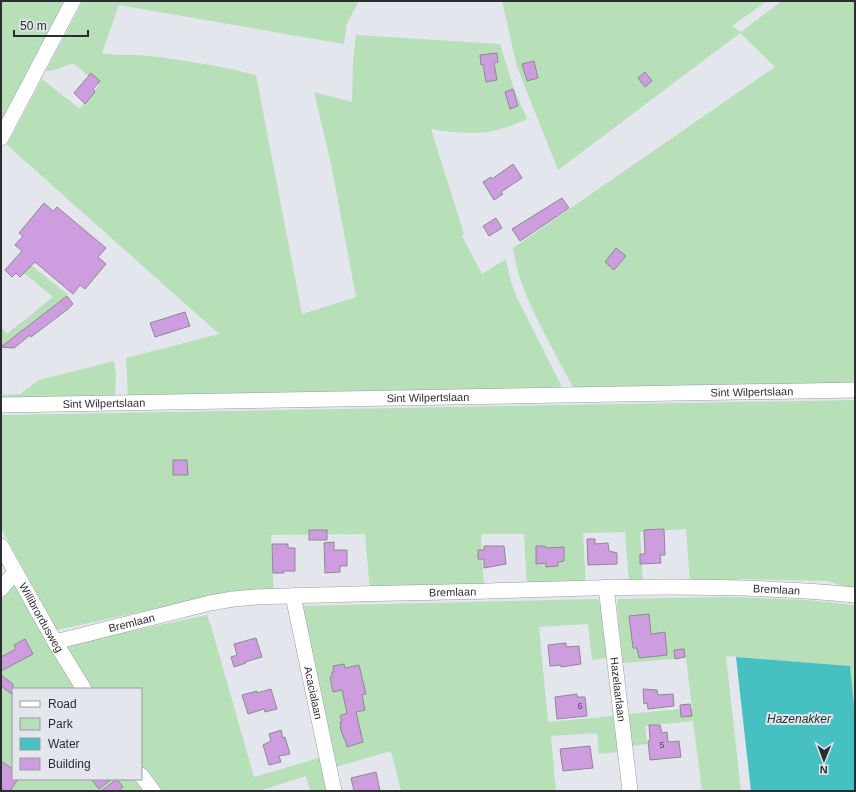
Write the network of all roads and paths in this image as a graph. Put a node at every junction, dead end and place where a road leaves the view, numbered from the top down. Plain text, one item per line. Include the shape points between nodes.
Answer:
1 (73, 1) edge
2 (1, 138) edge
3 (855, 390) edge
4 (1, 405) edge
5 (1, 546) edge
6 (15, 572) junction
7 (606, 587) junction
8 (1, 589) edge
9 (855, 595) edge
10 (293, 596) junction
11 (55, 642) junction
12 (83, 688) edge
13 (142, 775) edge
14 (153, 791) edge
15 (334, 791) edge
16 (630, 791) edge

1 - 2 street
3 - 4 street, Sint Wilpertslaan
5 - 6 street, Willibrordusweg
6 - 8 street
6 - 11 street, Willibrordusweg
7 - 9 street, Bremlaan via 712,587
7 - 10 street, Bremlaan
7 - 16 street, Hazelaarlaan
10 - 11 street, Bremlaan via 233,599 210,603
10 - 15 street, Acacialaan
11 - 12 street, Willibrordusweg
13 - 14 street

